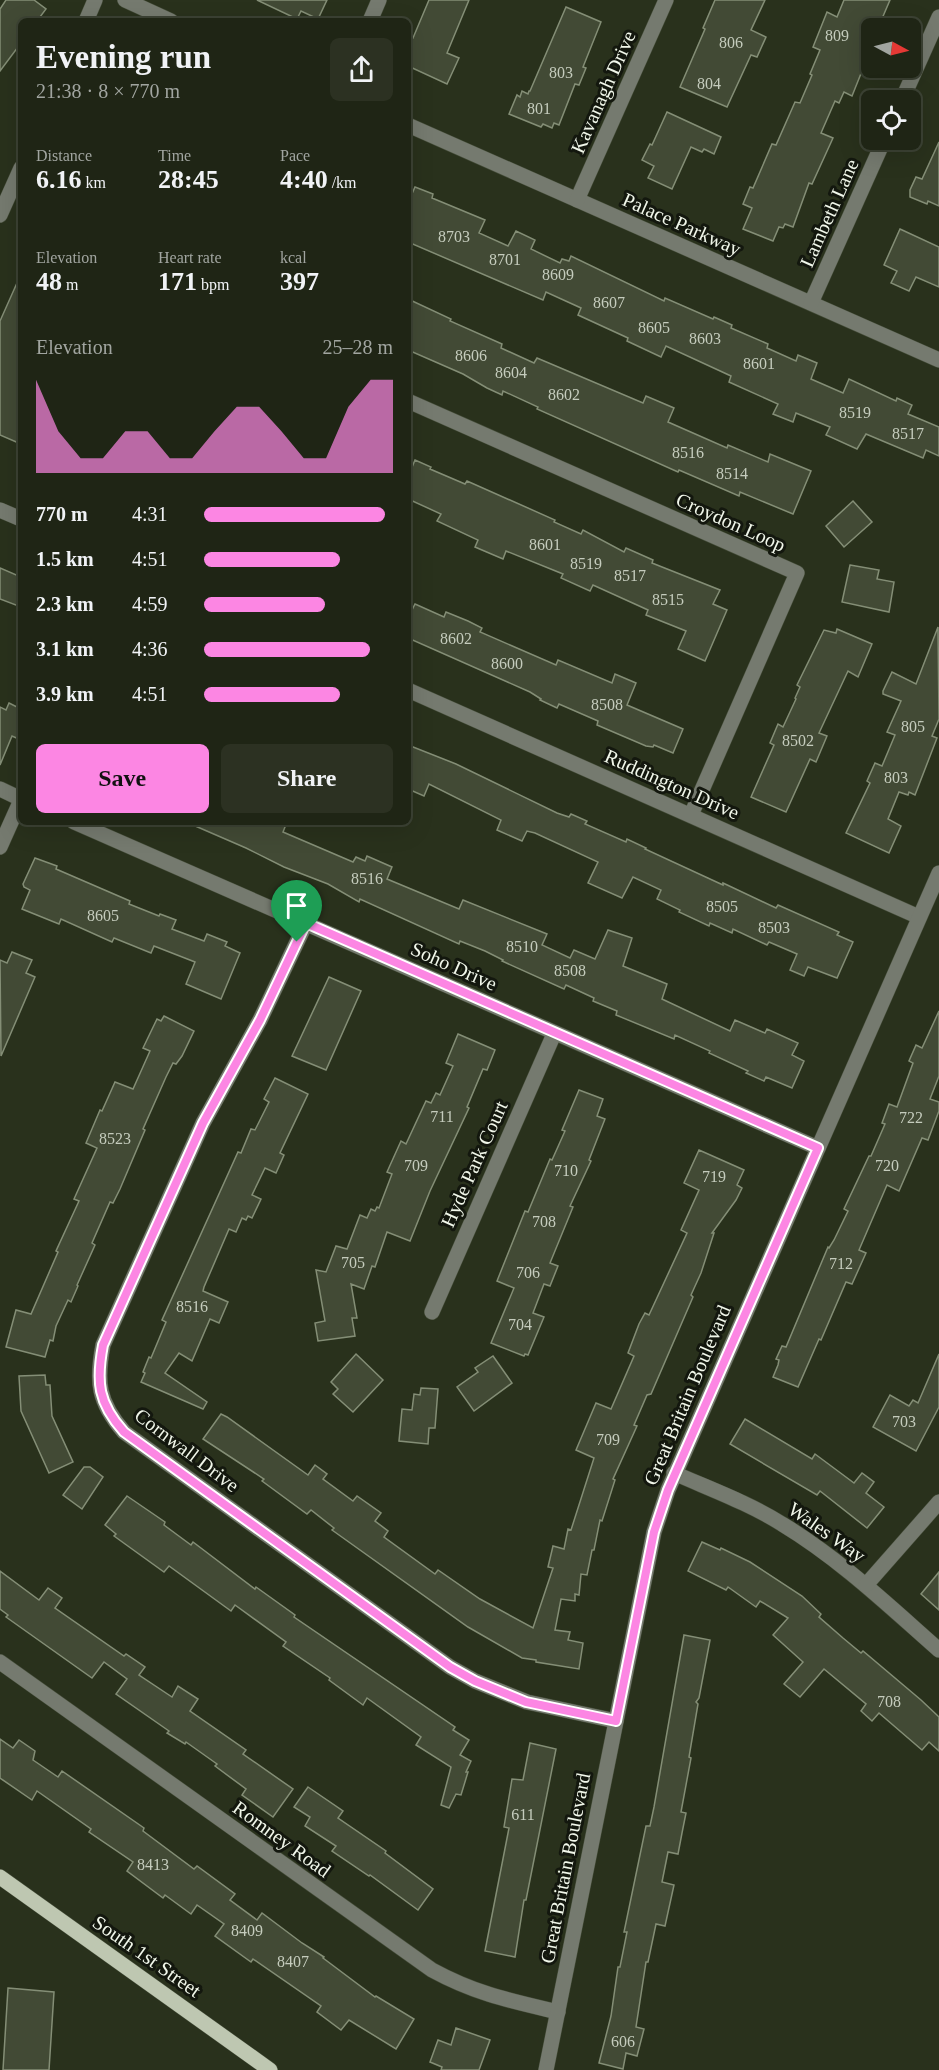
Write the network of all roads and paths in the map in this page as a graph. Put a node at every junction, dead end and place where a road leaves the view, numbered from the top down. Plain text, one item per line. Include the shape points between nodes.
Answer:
1 (95, 0) edge
2 (125, 0) edge
3 (380, 0) edge
4 (666, 0) edge
5 (939, 17) edge
6 (87, 18) edge
7 (164, 18) edge
8 (371, 18) edge
9 (906, 90) edge
10 (411, 126) edge
11 (880, 150) edge
12 (18, 175) edge
13 (577, 200) junction
14 (0, 215) edge
15 (811, 303) junction
16 (939, 360) edge
17 (411, 402) edge
18 (0, 510) edge
19 (18, 518) edge
20 (411, 691) edge
21 (0, 789) edge
22 (18, 798) edge
23 (18, 806) edge
24 (690, 815) junction
25 (81, 825) edge
26 (0, 847) edge
27 (939, 873) edge
28 (920, 917) junction
29 (306, 923) junction
30 (554, 1034) junction
31 (818, 1148) junction
32 (432, 1312) dead end
33 (674, 1473) junction
34 (939, 1502) edge
35 (866, 1586) junction
36 (939, 1650) edge
37 (0, 1662) edge
38 (616, 1721) junction
39 (0, 1877) edge
40 (558, 2012) junction
41 (270, 2070) edge
42 (546, 2070) edge

1 - 6 street
2 - 7 street
3 - 8 street
4 - 13 street, Kavanagh Drive
5 - 9 street
10 - 13 street, Palace Parkway
11 - 15 street, Lambeth Lane
12 - 14 street
13 - 15 street, Palace Parkway
15 - 16 street, Palace Parkway
17 - 24 street, Croydon Loop via 797,573
18 - 19 street
20 - 24 street, Ruddington Drive
21 - 22 street
23 - 26 street
24 - 28 street, Ruddington Drive
25 - 29 street, Soho Drive
27 - 28 street, Great Britain Boulevard
28 - 31 street, Great Britain Boulevard
29 - 30 street, Soho Drive
29 - 38 street, Cornwall Drive via 260,1020 194,1143 103,1345 99,1388 104,1402 124,1432 450,1667 526,1702
30 - 31 street, Soho Drive
30 - 32 street, Hyde Park Court
31 - 33 street, Great Britain Boulevard
33 - 35 street, Wales Way via 780,1522
33 - 38 street, Great Britain Boulevard via 654,1532
34 - 35 street
35 - 36 street, Wales Way
37 - 40 street, Romney Road via 432,1970 486,1995
38 - 40 street, Great Britain Boulevard
39 - 41 main road, South 1st Street
40 - 42 street, Great Britain Boulevard

